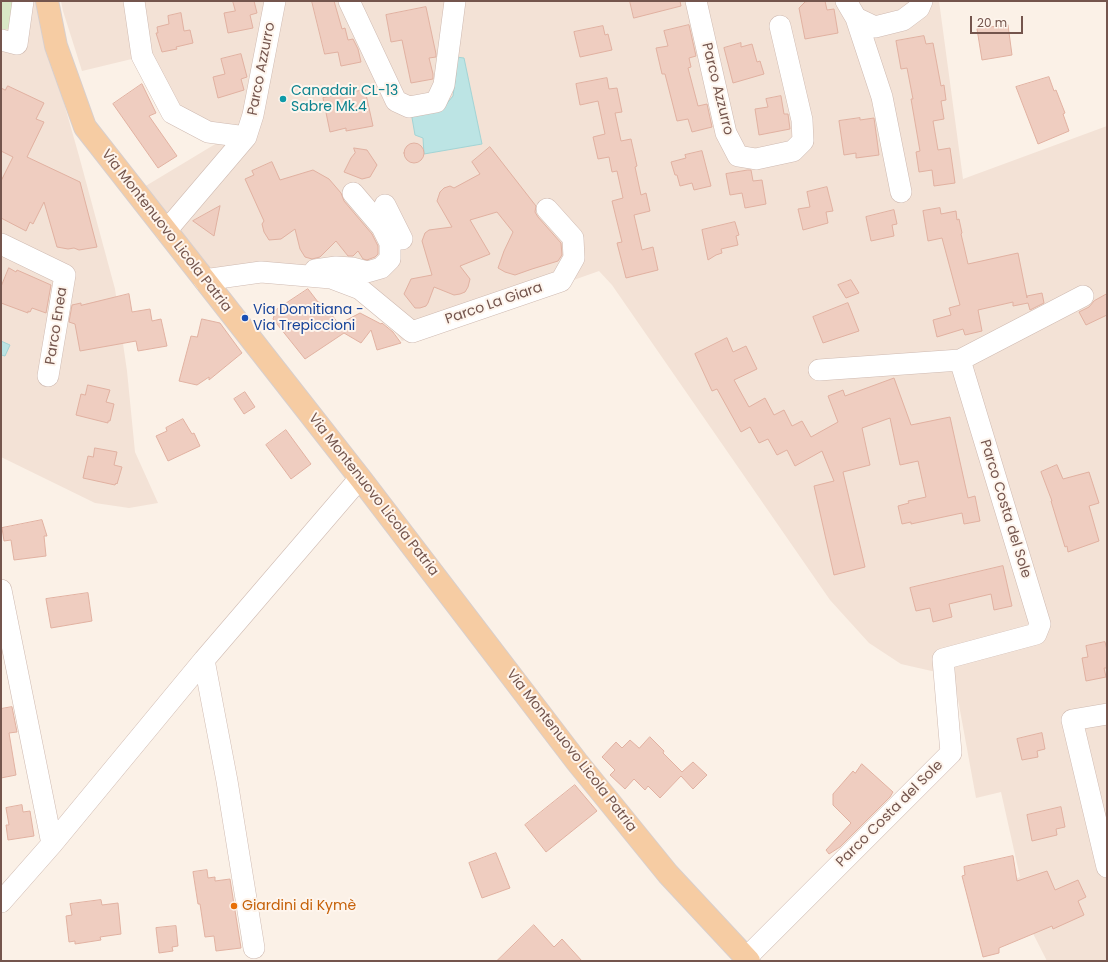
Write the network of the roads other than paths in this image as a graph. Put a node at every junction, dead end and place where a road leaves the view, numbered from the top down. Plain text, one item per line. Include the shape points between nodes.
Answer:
1 (23, 1) edge
2 (47, 1) edge
3 (134, 1) edge
4 (275, 1) edge
5 (349, 1) edge
6 (455, 1) edge
7 (696, 1) edge
8 (922, 1) edge
9 (851, 10) edge
10 (780, 26) dead end
11 (1, 40) edge
12 (246, 137) junction
13 (901, 192) dead end
14 (353, 193) dead end
15 (385, 204) dead end
16 (548, 209) dead end
17 (166, 231) junction
18 (1, 244) edge
19 (299, 275) junction
20 (204, 280) junction
21 (360, 289) junction
22 (1083, 296) dead end
23 (960, 360) junction
24 (818, 370) dead end
25 (48, 376) dead end
26 (360, 478) junction
27 (1, 590) edge
28 (204, 660) junction
29 (1107, 714) edge
30 (52, 844) junction
31 (1107, 867) edge
32 (1, 902) edge
33 (254, 948) dead end
34 (748, 959) edge

1 - 11 street via 16,44
2 - 17 main road, Via Montenuovo Licola Patria via 56,46 85,127
3 - 12 street via 142,56 172,113 208,132
4 - 12 street, Parco Azzurro via 254,115
5 - 6 street via 396,101 409,107 436,102 444,85
7 - 10 street, Parco Azzurro via 726,133 738,156 756,159 793,151 803,141 802,120
8 - 9 street via 920,8 903,20 874,27
9 - 13 street via 882,97
12 - 17 street, Parco Azzurro
14 - 19 street, Parco La Giara via 382,227 390,243 390,259 381,268 367,272 336,267 307,271
15 - 21 street via 403,240 400,262 389,278
16 - 21 street, Parco La Giara via 572,238 574,258 561,281 412,332
17 - 20 main road, Via Montenuovo Licola Patria
18 - 25 street, Parco Enea via 65,275
19 - 20 street, Parco La Giara via 261,272
19 - 21 street, Parco La Giara via 330,278
20 - 26 main road, Via Montenuovo Licola Patria
22 - 23 street
23 - 24 street
23 - 34 street, Parco Costa del Sole via 1040,624 1036,634 942,659 951,753
26 - 28 street
26 - 34 main road, Via Montenuovo Licola Patria via 577,762 668,874
27 - 30 street
28 - 30 street
28 - 33 street
29 - 31 street via 1072,720
30 - 32 street

